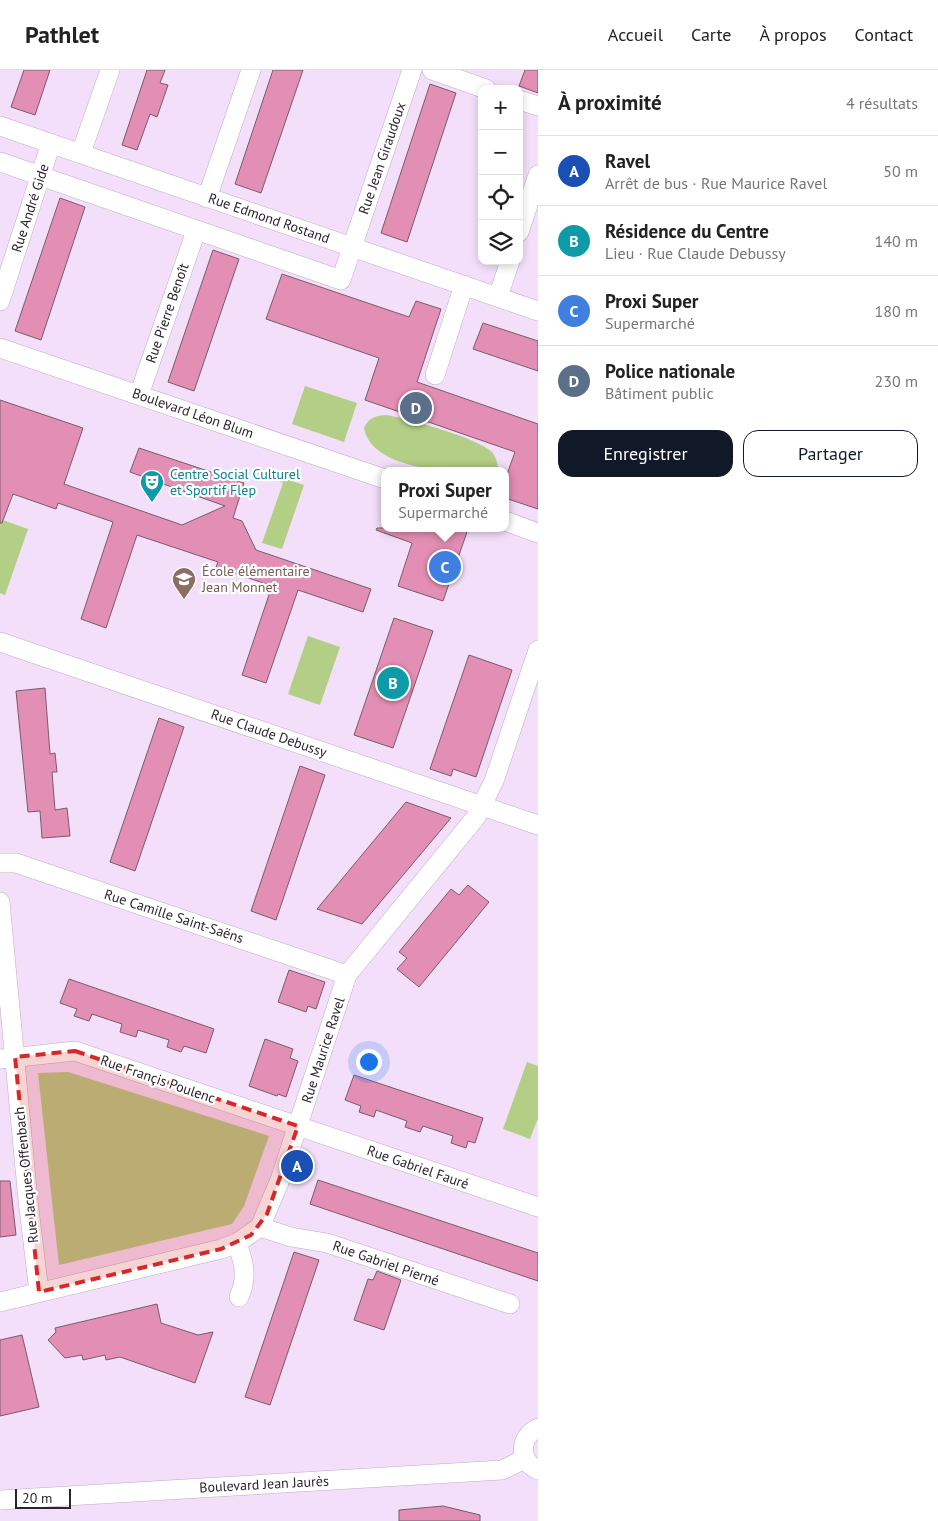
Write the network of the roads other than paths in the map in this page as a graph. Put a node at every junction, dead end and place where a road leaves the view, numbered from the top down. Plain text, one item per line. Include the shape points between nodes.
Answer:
1 (110, 70) edge
2 (251, 70) edge
3 (412, 70) edge
4 (432, 70) edge
5 (481, 81) edge
6 (523, 101) edge
7 (538, 106) edge
8 (0, 126) edge
9 (51, 143) junction
10 (81, 152) junction
11 (0, 162) edge
12 (538, 175) edge
13 (40, 176) junction
14 (207, 198) junction
15 (523, 220) edge
16 (196, 231) junction
17 (352, 247) junction
18 (509, 265) edge
19 (464, 285) junction
20 (498, 297) junction
21 (0, 301) edge
22 (538, 311) edge
23 (0, 348) edge
24 (435, 375) dead end
25 (139, 394) junction
26 (381, 478) edge
27 (509, 522) edge
28 (538, 532) edge
29 (0, 642) edge
30 (538, 650) edge
31 (482, 806) junction
32 (538, 825) edge
33 (0, 863) edge
34 (0, 902) edge
35 (348, 975) junction
36 (8, 1058) edge
37 (298, 1126) junction
38 (538, 1207) edge
39 (260, 1227) junction
40 (237, 1244) junction
41 (39, 1292) junction
42 (239, 1297) dead end
43 (0, 1302) edge
44 (510, 1304) dead end
45 (538, 1428) edge
46 (531, 1465) edge
47 (0, 1500) edge

1 - 10 street
2 - 14 street
3 - 17 street, Rue Jean Giraudoux
4 - 5 street
6 - 7 street
8 - 9 street, Rue Edmond Rostand
9 - 10 street, Rue Edmond Rostand
9 - 13 street, Rue André Gide
10 - 14 street, Rue Edmond Rostand
11 - 13 street
12 - 15 street
13 - 16 street
13 - 21 street, Rue André Gide
14 - 17 street, Rue Edmond Rostand
16 - 17 street, Rue Jean Giraudoux via 341,280
16 - 25 street, Rue Pierre Benoît
17 - 19 street, Rue Edmond Rostand
18 - 20 street
19 - 20 street, Rue Edmond Rostand
19 - 24 street
20 - 22 street, Rue Edmond Rostand
23 - 25 street, Boulevard Léon Blum
25 - 26 street, Boulevard Léon Blum
27 - 28 street
29 - 31 street, Rue Claude Debussy
30 - 31 street, Rue Maurice Ravel via 494,780
31 - 32 street, Rue Claude Debussy
31 - 35 street, Rue Maurice Ravel via 467,829
33 - 35 street, Rue Camille Saint-Saëns via 16,863
34 - 36 street, Rue Jacques Offenbach
35 - 37 street, Rue Maurice Ravel
36 - 37 street, Rue Françis Poulenc via 75,1051
36 - 41 street, Rue Jacques Offenbach
37 - 38 street, Rue Gabriel Fauré
37 - 39 street, Rue Maurice Ravel
39 - 40 street
39 - 44 street, Rue Gabriel Pierné via 291,1237 327,1243
40 - 41 street
40 - 42 street via 245,1265
41 - 43 street
45 - 46 street via 526,1437 523,1444
46 - 47 street, Boulevard Jean Jaurès via 502,1470

